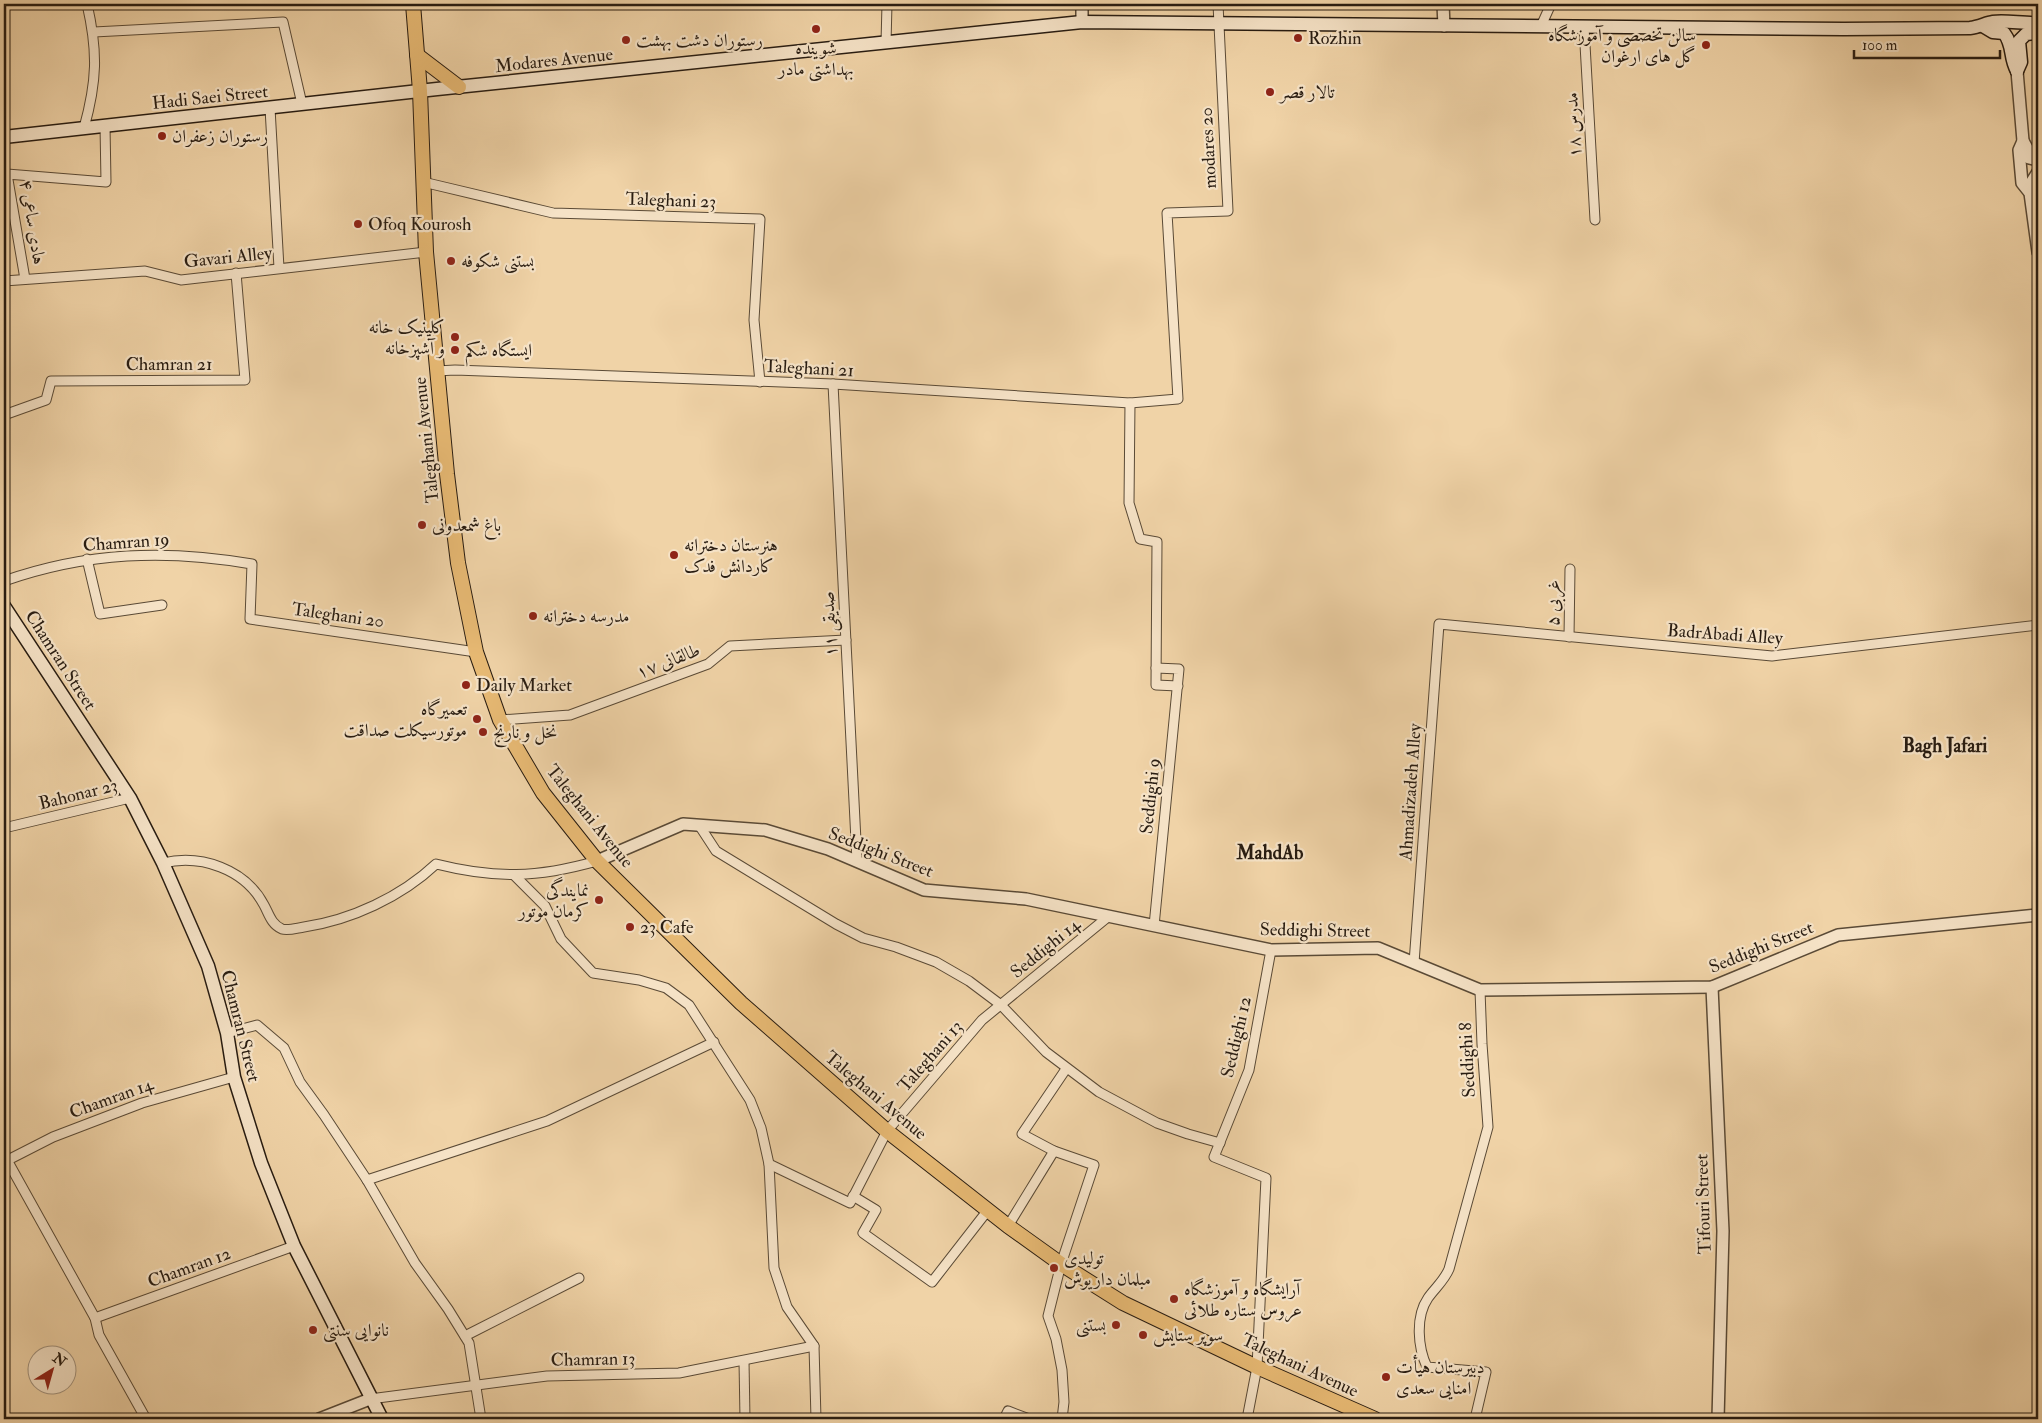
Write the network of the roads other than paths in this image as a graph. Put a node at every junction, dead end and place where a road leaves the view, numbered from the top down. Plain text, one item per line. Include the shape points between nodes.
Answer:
1 (87, 4) edge
2 (413, 4) edge
3 (887, 4) edge
4 (1082, 4) edge
5 (1218, 4) edge
6 (1443, 4) edge
7 (1551, 4) edge
8 (1082, 22) junction
9 (2038, 23) edge
10 (1218, 24) junction
11 (1444, 26) junction
12 (1541, 26) junction
13 (1983, 26) junction
14 (1584, 27) junction
15 (94, 32) junction
16 (2038, 33) edge
17 (886, 43) junction
18 (417, 55) junction
19 (2018, 71) junction
20 (459, 87) junction
21 (420, 91) junction
22 (302, 104) junction
23 (270, 108) junction
24 (106, 126) junction
25 (84, 128) junction
26 (4, 137) edge
27 (2023, 141) junction
28 (2038, 160) edge
29 (2038, 172) edge
30 (423, 182) junction
31 (2030, 193) junction
32 (1595, 220) dead end
33 (426, 252) junction
34 (2038, 252) edge
35 (279, 268) junction
36 (236, 273) junction
37 (25, 279) junction
38 (4, 281) edge
39 (437, 371) junction
40 (760, 382) junction
41 (833, 384) junction
42 (1178, 399) joint
43 (1130, 403) junction
44 (4, 415) edge
45 (87, 560) junction
46 (252, 564) joint
47 (1570, 569) dead end
48 (4, 581) edge
49 (162, 605) dead end
50 (4, 606) edge
51 (1438, 624) joint
52 (2038, 624) edge
53 (1569, 637) junction
54 (846, 640) junction
55 (476, 652) junction
56 (1156, 668) junction
57 (1178, 686) junction
58 (500, 720) junction
59 (130, 798) junction
60 (699, 825) junction
61 (4, 828) edge
62 (597, 861) junction
63 (857, 861) junction
64 (163, 863) junction
65 (515, 876) junction
66 (2038, 915) edge
67 (1109, 916) junction
68 (1154, 926) junction
69 (1271, 950) junction
70 (1414, 963) junction
71 (1712, 987) junction
72 (1480, 990) junction
73 (1001, 1005) junction
74 (228, 1033) junction
75 (714, 1042) junction
76 (1066, 1069) junction
77 (234, 1077) junction
78 (887, 1130) junction
79 (1220, 1143) junction
80 (1054, 1151) junction
81 (5, 1161) edge
82 (769, 1164) junction
83 (367, 1180) junction
84 (851, 1199) junction
85 (988, 1210) junction
86 (1008, 1226) junction
87 (294, 1246) junction
88 (1061, 1264) junction
89 (579, 1278) dead end
90 (96, 1318) junction
91 (465, 1336) junction
92 (814, 1346) junction
93 (744, 1360) junction
94 (1257, 1367) junction
95 (476, 1385) junction
96 (370, 1399) junction
97 (146, 1419) edge
98 (319, 1419) edge
99 (382, 1419) edge
100 (481, 1419) edge
101 (744, 1419) edge
102 (816, 1419) edge
103 (1004, 1419) edge
104 (1029, 1419) edge
105 (1062, 1419) edge
106 (1247, 1419) edge
107 (1375, 1419) edge
108 (1475, 1419) edge
109 (1718, 1419) edge

1 - 15 street
2 - 18 main road, Taleghani Avenue
3 - 17 street
4 - 8 street
5 - 10 street
6 - 11 street
7 - 12 street
8 - 10 main road, Modares Avenue
8 - 17 main road, Modares Avenue
9 - 13 main road, Modares Avenue via 1993,22
10 - 11 main road, Modares Avenue
10 - 42 street, modares 20 via 1228,211 1168,213
11 - 12 main road, Modares Avenue
12 - 14 main road, Modares Avenue
13 - 14 main road, Modares Avenue via 1844,29
13 - 19 main road via 1993,32 2004,33 2011,41 2012,62
14 - 32 street, مدرس ۱۸
15 - 22 street via 283,22
15 - 25 street via 96,64
16 - 19 main road via 2026,34 2020,41
17 - 20 main road, Modares Avenue
18 - 20 main road
18 - 21 main road, Taleghani Avenue
19 - 27 street
20 - 21 main road, Modares Avenue
21 - 22 main road, Hadi Saei Street
21 - 30 main road, Taleghani Avenue
22 - 23 main road, Hadi Saei Street
23 - 24 main road, Hadi Saei Street
23 - 35 street
24 - 25 main road, Hadi Saei Street
24 - 37 street, هادی ساعی ۴ via 106,182 8,174
25 - 26 main road, Hadi Saei Street
27 - 28 street via 2028,158
27 - 31 street via 2019,150 2022,183
29 - 31 street via 2031,183
30 - 33 main road, Taleghani Avenue
30 - 40 street, Taleghani 23 via 553,213 760,219 754,320
31 - 34 street
33 - 35 street, Gavari Alley
33 - 39 main road, Taleghani Avenue
35 - 36 street, Gavari Alley
36 - 37 street, Gavari Alley via 181,280 145,271
36 - 44 street, Chamran 21 via 245,380 51,381 46,400
37 - 38 street, Gavari Alley
39 - 40 street, Taleghani 21
39 - 55 main road, Taleghani Avenue via 446,474
40 - 41 street, Taleghani 21
41 - 43 street, Taleghani 21
41 - 54 street, صدیقی ۱۱
42 - 43 street, Taleghani 21
43 - 56 street via 1129,503 1140,539 1157,542
45 - 46 street, Chamran 19 via 153,554
45 - 48 street, Chamran 19
45 - 49 street via 100,614
46 - 55 street, Taleghani 20 via 250,619
47 - 53 street, ۵ غربی
50 - 59 main road, Chamran Street
51 - 53 street, BadrAbadi Alley
51 - 70 street, Ahmadizadeh Alley
52 - 53 street, BadrAbadi Alley via 1772,656
54 - 58 street, طالقانی ۱۷ via 730,646 708,664 570,715
54 - 63 street, صدیقی ۱۱
55 - 58 main road, Taleghani Avenue
56 - 57 street via 1156,685
56 - 57 street, Seddighi 9 via 1179,669
57 - 68 street, Seddighi 9
58 - 62 main road, Taleghani Avenue via 543,793
59 - 61 street, Bahonar 23
59 - 64 main road, Chamran Street
60 - 62 street, Seddighi Street via 683,824
60 - 63 street, Seddighi Street via 765,830
60 - 73 street via 716,851 805,906 862,938 936,962
62 - 65 street via 562,871
62 - 78 main road, Taleghani Avenue via 741,1003
63 - 67 street, Seddighi Street via 924,890 1026,899
64 - 65 street via 203,861 227,869 248,884 264,904 270,919 284,930 323,924 376,905 436,864 468,872
64 - 74 main road, Chamran Street via 208,966
65 - 75 street via 545,906 561,939 593,972 666,988 689,1005
66 - 71 street, Seddighi Street via 1838,935
67 - 68 street, Seddighi Street
67 - 73 street, Seddighi 14
68 - 69 street, Seddighi Street
69 - 70 street, Seddighi Street via 1378,948
69 - 79 street, Seddighi 12 via 1249,1070
70 - 72 street, Seddighi Street
71 - 72 street, Seddighi Street
71 - 109 street, Tifouri Street via 1723,1231
72 - 108 street, Seddighi 8 via 1488,1128 1449,1269 1427,1300 1419,1337 1422,1358 1427,1367 1486,1372
73 - 76 street
73 - 78 street, Taleghani 13 via 982,1020
74 - 77 main road, Chamran Street
74 - 83 street via 257,1025 284,1048 300,1082
75 - 82 street via 750,1100 761,1128
75 - 83 street via 547,1121
76 - 79 street via 1127,1109 1188,1134
76 - 80 street via 1022,1134
77 - 81 street, Chamran 14 via 142,1103 53,1137
77 - 87 main road, Chamran Street via 261,1163
78 - 84 street, Taleghani 13
78 - 85 main road, Taleghani Avenue
79 - 94 street, Seddighi 12 via 1214,1156 1266,1178
80 - 86 street
80 - 88 street via 1094,1165
81 - 90 street
82 - 84 street
82 - 92 street via 774,1268 787,1306
83 - 91 street via 415,1262
84 - 85 street via 876,1210 863,1233 932,1282
85 - 86 main road, Taleghani Avenue
86 - 88 main road, Taleghani Avenue
87 - 90 street, Chamran 12
87 - 96 main road, Chamran Street
88 - 94 main road, Taleghani Avenue via 1123,1303
88 - 105 street via 1048,1316 1062,1370
89 - 91 street
90 - 97 street via 99,1335
91 - 95 street
92 - 93 street, Chamran 13
92 - 102 street
93 - 95 street, Chamran 13 via 679,1373 547,1376
93 - 101 street
94 - 106 street
94 - 107 main road, Taleghani Avenue
95 - 96 street, Chamran 13
95 - 100 street
96 - 98 street
96 - 99 main road, Chamran Street
103 - 104 street via 1008,1412

